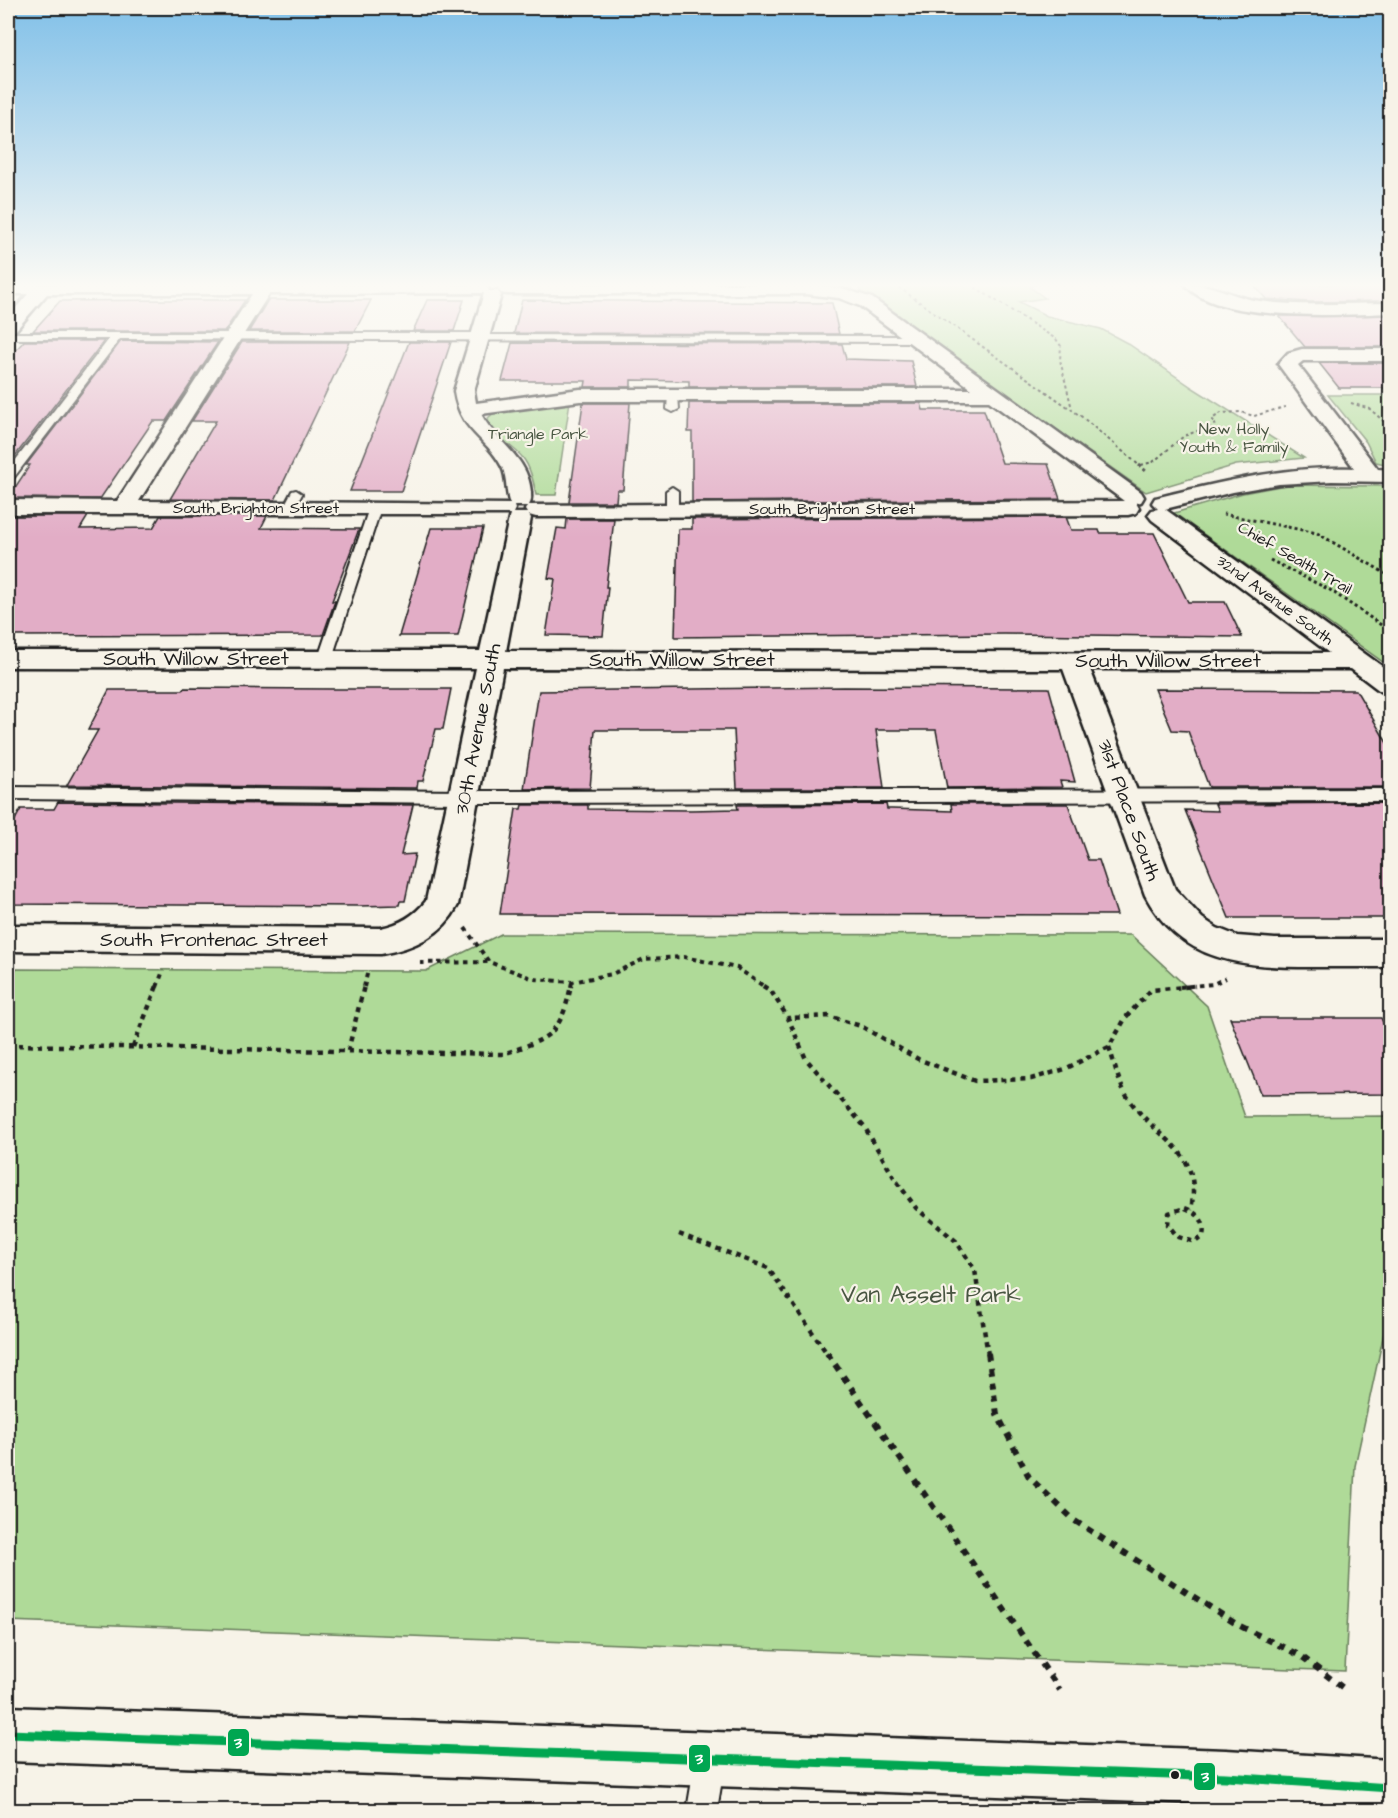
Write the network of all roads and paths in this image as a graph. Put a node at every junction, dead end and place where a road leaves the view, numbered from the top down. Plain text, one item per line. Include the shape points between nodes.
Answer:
1 (91, 369) edge
2 (214, 369) edge
3 (471, 369) edge
4 (956, 369) edge
5 (1014, 369) edge
6 (1062, 369) edge
7 (1291, 369) edge
8 (991, 395) junction
9 (1315, 401) junction
10 (468, 410) junction
11 (1072, 410) junction
12 (1141, 465) junction
13 (1381, 476) edge
14 (8, 477) edge
15 (1153, 480) dead end
16 (1130, 503) junction
17 (8, 507) edge
18 (124, 507) junction
19 (375, 508) junction
20 (1161, 509) junction
21 (520, 510) junction
22 (1221, 514) dead end
23 (1263, 556) dead end
24 (1390, 576) edge
25 (1390, 631) edge
26 (325, 658) junction
27 (8, 659) edge
28 (492, 660) junction
29 (1074, 661) junction
30 (1357, 661) junction
31 (1390, 685) edge
32 (8, 793) edge
33 (1123, 795) junction
34 (1390, 795) edge
35 (465, 797) junction
36 (442, 905) junction
37 (8, 938) edge
38 (1225, 946) junction
39 (1390, 953) edge
40 (165, 964) dead end
41 (370, 964) dead end
42 (572, 982) junction
43 (788, 1018) junction
44 (8, 1045) edge
45 (133, 1047) junction
46 (1109, 1047) junction
47 (348, 1051) junction
48 (1191, 1210) junction
49 (679, 1234) dead end
50 (1060, 1690) dead end
51 (1346, 1690) dead end
52 (8, 1734) edge
53 (711, 1757) junction
54 (1390, 1788) edge
55 (702, 1810) edge

1 - 14 lane
2 - 18 street
3 - 10 street via 464,391
4 - 8 street
5 - 11 path
6 - 11 path
7 - 9 street
8 - 10 street via 673,402 580,395
8 - 16 street
9 - 12 path via 1254,416 1221,413 1212,420 1216,424 1184,436 1153,462
9 - 13 street
10 - 21 street, 30th Avenue South via 514,465 521,485
11 - 12 path
12 - 15 path
13 - 20 street via 1267,479 1213,489
16 - 20 street via 1142,516
16 - 21 street, South Brighton Street via 672,500
17 - 18 street, South Brighton Street
18 - 19 street, South Brighton Street via 293,501
19 - 21 street, South Brighton Street
19 - 26 lane
20 - 30 street, 32nd Avenue South
21 - 28 street, 30th Avenue South
22 - 24 path via 1317,533
23 - 25 path, Chief Sealth Trail via 1330,590
26 - 27 street, South Willow Street
26 - 28 street, South Willow Street
28 - 29 street, South Willow Street
28 - 35 street, 30th Avenue South
29 - 30 street, South Willow Street
29 - 33 street, 31st Place South
30 - 31 street, 32nd Avenue South
32 - 35 lane
33 - 34 lane
33 - 35 lane
33 - 38 street, 31st Place South via 1161,895 1185,925
35 - 36 street, 30th Avenue South
36 - 37 street, South Frontenac Street via 418,930 404,938 381,941
36 - 42 path via 468,931 489,962 534,979
38 - 39 street via 1249,953
38 - 46 path via 1226,980 1150,990 1126,1017
40 - 45 path
41 - 47 path
42 - 43 path via 612,974 644,958 684,957 737,968 771,991
42 - 47 path via 564,1018 548,1038 503,1054
43 - 46 path via 828,1016 861,1026 918,1059 975,1081 1030,1079 1065,1069
43 - 51 path via 806,1059 864,1126 916,1208 956,1241 975,1270 997,1414 1029,1477 1075,1521 1238,1625 1301,1656
44 - 45 path
45 - 47 path
46 - 48 path via 1128,1098 1193,1170 1196,1194
48 - 48 path via 1174,1209 1167,1222 1177,1237 1195,1242 1203,1236 1204,1225
49 - 50 path via 768,1268
52 - 53 street
53 - 54 street via 1226,1777
53 - 55 lane

